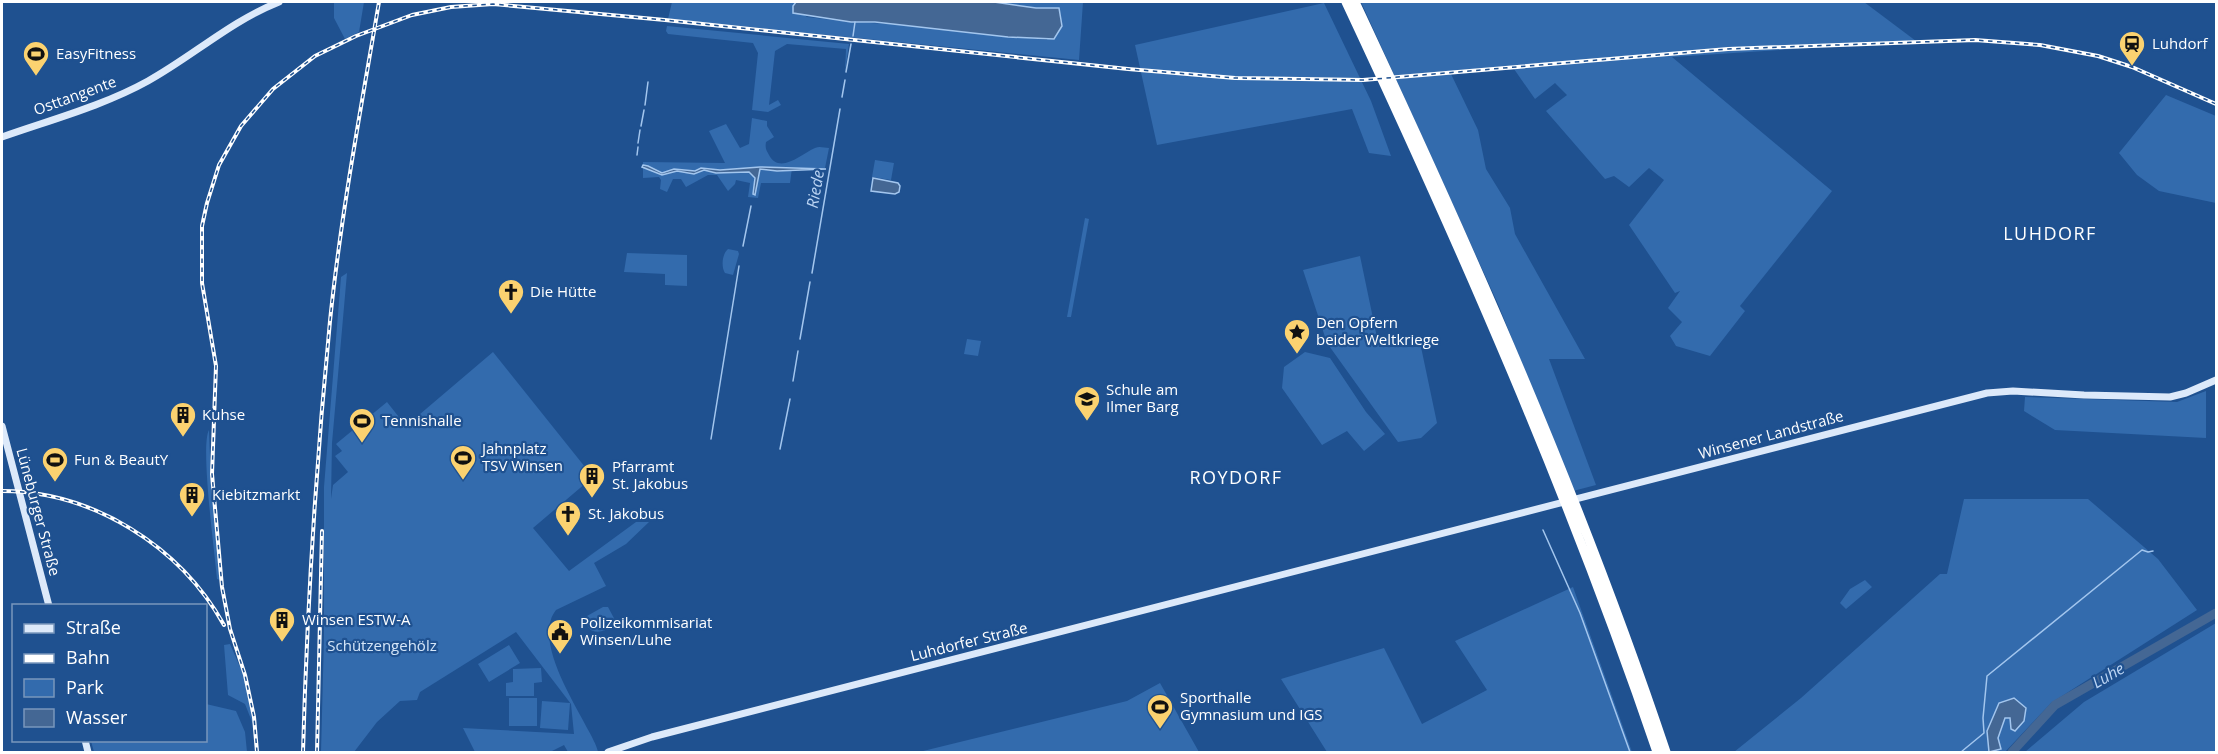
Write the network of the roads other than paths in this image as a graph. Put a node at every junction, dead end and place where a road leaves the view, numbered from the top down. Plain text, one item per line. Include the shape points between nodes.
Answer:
1 (279, 2) edge
2 (1346, 2) edge
3 (1355, 2) edge
4 (1378, 61) junction
5 (2, 137) edge
6 (2217, 380) edge
7 (2, 426) edge
8 (1576, 519) junction
9 (1337, 561) joint
10 (48, 604) edge
11 (608, 753) edge
12 (1657, 753) edge
13 (1666, 753) edge

1 - 5 main road, Osttangente via 242,20 140,85
2 - 4 highway
3 - 4 highway
4 - 8 highway via 1492,306
6 - 9 main road, Winsener Landstraße via 2170,397 1987,393
7 - 10 main road, Lüneburger Straße
8 - 12 highway
8 - 13 highway
9 - 11 main road, Luhdorfer Straße via 652,737

